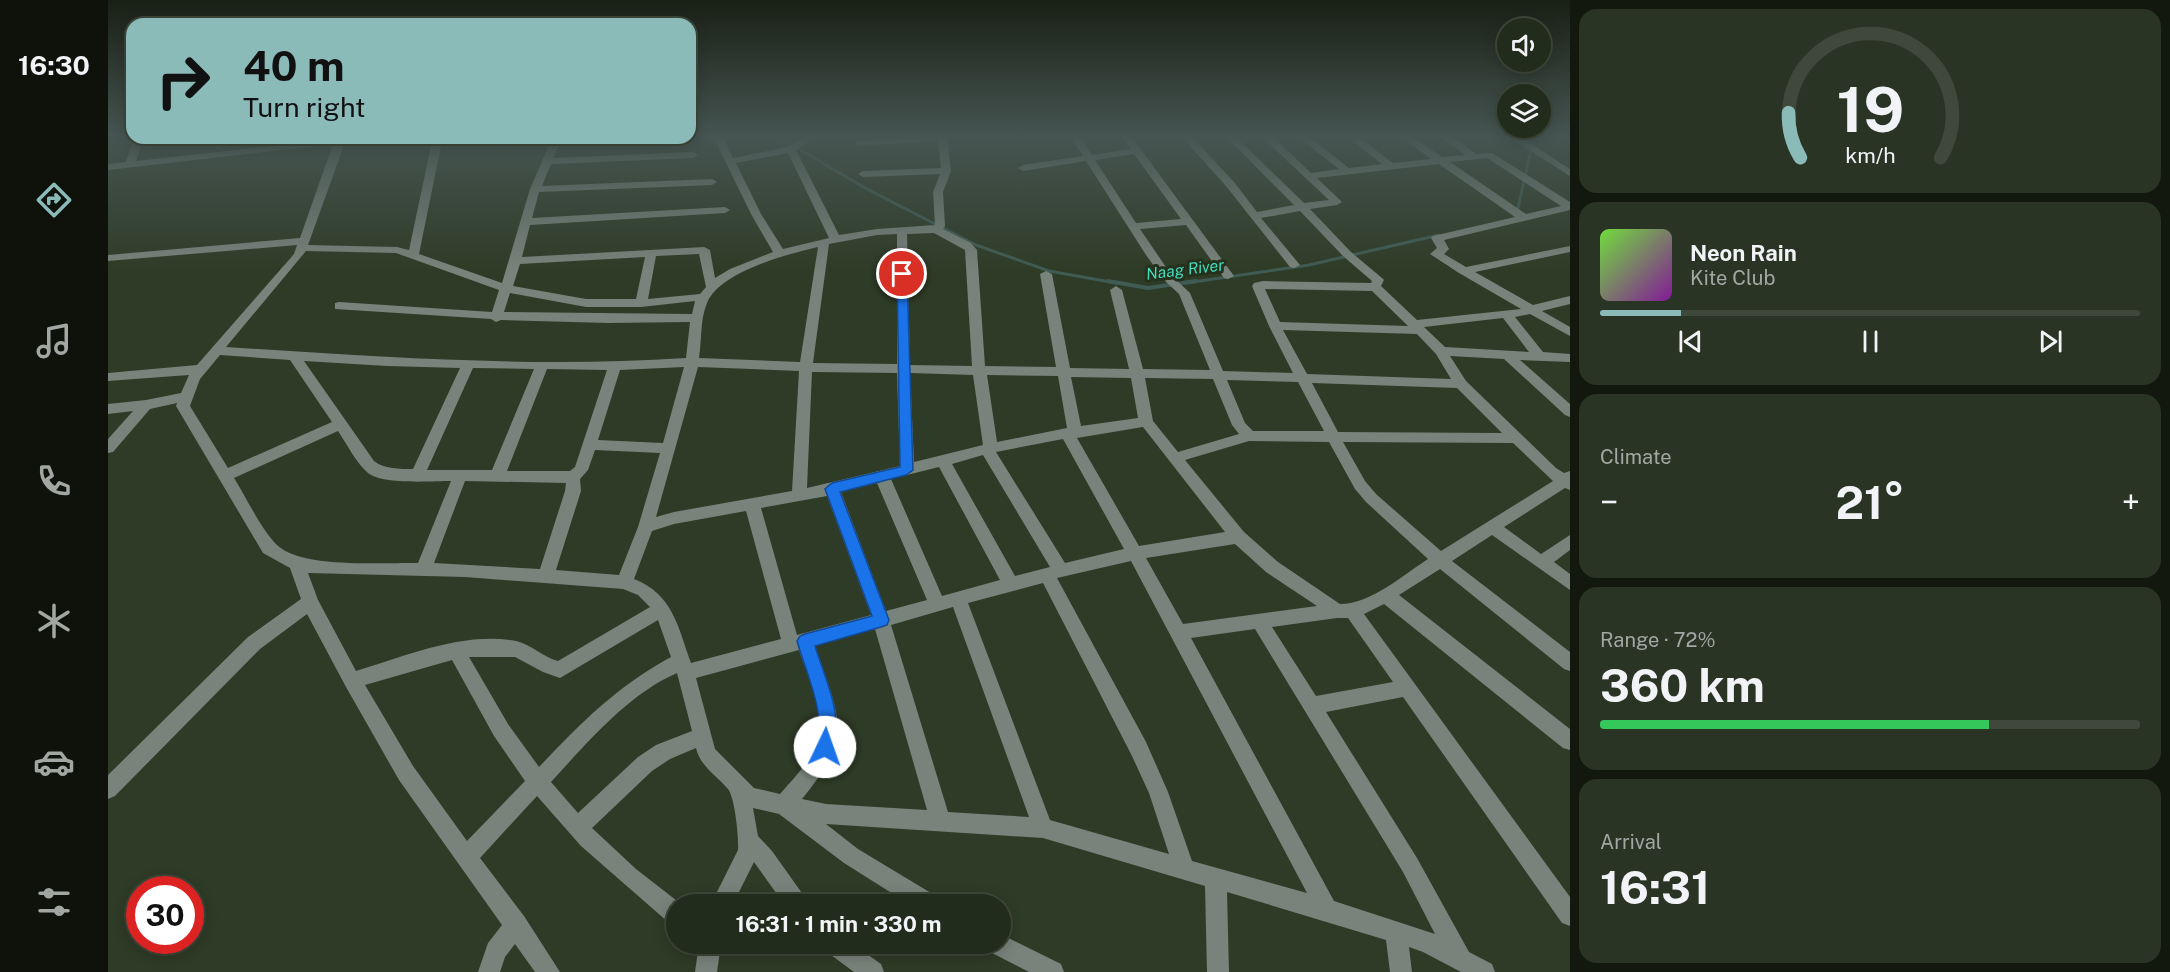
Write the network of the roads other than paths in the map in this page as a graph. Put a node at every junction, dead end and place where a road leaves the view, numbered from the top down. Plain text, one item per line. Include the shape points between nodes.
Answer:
1 (324, 181) edge
2 (429, 181) edge
3 (538, 181) edge
4 (741, 181) edge
5 (806, 181) edge
6 (942, 181) edge
7 (1103, 181) edge
8 (1158, 181) edge
9 (1228, 181) edge
10 (1276, 181) edge
11 (1315, 181) edge
12 (1469, 181) edge
13 (1530, 181) edge
14 (712, 182) dead end
15 (535, 189) junction
16 (1302, 207) junction
17 (1570, 207) edge
18 (725, 210) dead end
19 (1254, 216) junction
20 (1523, 217) junction
21 (526, 222) junction
22 (1187, 222) junction
23 (1132, 227) junction
24 (938, 228) junction
25 (902, 232) junction
26 (830, 240) junction
27 (302, 245) junction
28 (1570, 249) edge
29 (651, 253) junction
30 (780, 254) junction
31 (413, 257) junction
32 (108, 258) edge
33 (515, 261) junction
34 (1294, 265) dead end
35 (1463, 271) junction
36 (1046, 274) dead end
37 (1227, 276) dead end
38 (1375, 287) junction
39 (505, 288) junction
40 (1116, 290) dead end
41 (707, 292) junction
42 (1570, 300) edge
43 (641, 303) junction
44 (339, 306) dead end
45 (1532, 309) junction
46 (1506, 314) junction
47 (496, 318) junction
48 (698, 318) junction
49 (1275, 326) junction
50 (1417, 327) junction
51 (1570, 332) edge
52 (216, 351) junction
53 (1441, 351) junction
54 (1508, 355) junction
55 (294, 356) junction
56 (1539, 356) junction
57 (1570, 358) edge
58 (693, 362) junction
59 (468, 364) junction
60 (542, 365) junction
61 (615, 366) junction
62 (806, 367) junction
63 (903, 368) junction
64 (202, 369) junction
65 (979, 369) junction
66 (1062, 371) junction
67 (1137, 373) junction
68 (1219, 375) junction
69 (108, 377) edge
70 (1304, 379) junction
71 (1461, 384) junction
72 (187, 396) junction
73 (146, 405) junction
74 (108, 409) edge
75 (1570, 412) edge
76 (1146, 422) junction
77 (340, 424) junction
78 (1071, 433) junction
79 (1248, 436) junction
80 (1333, 436) junction
81 (1515, 438) junction
82 (589, 445) junction
83 (108, 448) edge
84 (668, 448) junction
85 (989, 448) junction
86 (1175, 458) junction
87 (943, 461) junction
88 (906, 470) junction
89 (225, 476) junction
90 (417, 476) junction
91 (460, 476) junction
92 (882, 476) junction
93 (497, 477) junction
94 (573, 477) junction
95 (1568, 481) edge
96 (832, 489) junction
97 (799, 494) junction
98 (752, 503) junction
99 (646, 526) junction
100 (1492, 527) junction
101 (1238, 537) junction
102 (1570, 541) edge
103 (1136, 554) junction
104 (1441, 561) junction
105 (1541, 562) junction
106 (297, 564) junction
107 (423, 570) junction
108 (1054, 573) junction
109 (546, 576) junction
110 (624, 582) junction
111 (1570, 583) edge
112 (1011, 584) junction
113 (1386, 595) junction
114 (958, 598) junction
115 (310, 602) junction
116 (937, 604) junction
117 (662, 608) junction
118 (1345, 611) junction
119 (881, 620) junction
120 (1260, 623) junction
121 (1179, 632) junction
122 (798, 643) junction
123 (457, 652) junction
124 (1570, 663) edge
125 (684, 667) junction
126 (352, 681) junction
127 (1407, 687) junction
128 (1311, 706) junction
129 (702, 735) junction
130 (1570, 741) edge
131 (538, 782) junction
132 (739, 786) junction
133 (108, 789) edge
134 (784, 805) junction
135 (941, 822) junction
136 (578, 827) junction
137 (1043, 828) junction
138 (749, 841) junction
139 (467, 856) junction
140 (1185, 870) junction
141 (1216, 879) junction
142 (727, 894) edge
143 (789, 894) edge
144 (912, 894) edge
145 (666, 906) edge
146 (1327, 910) junction
147 (1570, 913) edge
148 (516, 924) junction
149 (1396, 933) junction
150 (1011, 951) edge
151 (709, 954) edge
152 (849, 954) edge
153 (1461, 960) junction
154 (489, 972) edge
155 (549, 972) edge
156 (706, 972) edge
157 (873, 972) edge
158 (1053, 972) edge
159 (1218, 972) edge
160 (1401, 972) edge
161 (1484, 972) edge

1 - 27 street
2 - 31 street
3 - 15 street
4 - 30 street
5 - 26 street
6 - 24 street via 938,192
7 - 23 street
8 - 22 street
9 - 19 street
10 - 16 street
11 - 16 street via 1337,202
12 - 20 street
13 - 17 street
14 - 15 street
15 - 21 street
16 - 19 street
16 - 38 street via 1378,280
17 - 20 street
18 - 21 street
19 - 34 street
20 - 35 street via 1437,238 1443,249 1436,255
21 - 33 street
22 - 23 street
22 - 37 street
23 - 68 street via 1181,290
24 - 25 street
24 - 65 street via 971,250
25 - 26 street
25 - 63 street
26 - 30 street
26 - 62 street
27 - 31 street via 397,250
27 - 32 street
27 - 52 street via 299,255
28 - 35 street
29 - 33 street
29 - 41 street via 704,250
29 - 43 street
30 - 41 street via 726,275
31 - 39 street
33 - 39 street
35 - 45 street
36 - 66 street
38 - 49 street via 1260,285
38 - 50 street
39 - 43 street via 586,303
39 - 47 street
40 - 67 street
41 - 43 street
41 - 48 street
42 - 45 street
44 - 47 street
45 - 46 street
45 - 51 street
46 - 50 street
46 - 56 street
47 - 48 street
48 - 58 street
49 - 50 street
49 - 70 street
50 - 53 street
52 - 55 street
52 - 64 street
53 - 54 street
53 - 71 street
54 - 56 street
54 - 75 street
55 - 59 street
55 - 77 street
56 - 57 street
58 - 61 street
58 - 62 street
58 - 84 street
59 - 60 street
59 - 90 street
60 - 61 street
60 - 93 street
61 - 82 street
62 - 63 street
62 - 97 street
63 - 65 street
63 - 88 street
64 - 69 street
64 - 72 street via 194,376
65 - 66 street
65 - 85 street
66 - 67 street
66 - 78 street
67 - 68 street
67 - 76 street
68 - 70 street
68 - 79 street via 1239,425
70 - 71 street
70 - 80 street
71 - 81 street
72 - 73 street
72 - 89 street via 183,406
73 - 74 street
73 - 83 street
76 - 78 street
76 - 86 street
77 - 89 street
77 - 90 street via 376,471
78 - 85 street
78 - 103 street
79 - 80 street
79 - 86 street
80 - 81 street
80 - 104 street via 1371,498
81 - 95 street via 1551,472
82 - 84 street
82 - 94 street via 581,470
84 - 99 street
85 - 87 street
85 - 108 street
86 - 101 street
87 - 88 street
87 - 112 street
88 - 92 street
89 - 106 street via 269,548
90 - 91 street
91 - 93 street
91 - 107 street
92 - 96 street
92 - 116 street
93 - 94 street
94 - 109 street via 573,491
95 - 100 street
96 - 97 street
96 - 119 street
97 - 98 street
98 - 99 street
98 - 122 street
99 - 110 street
100 - 104 street
100 - 105 street
101 - 103 street
101 - 118 street via 1272,567
102 - 105 street
103 - 108 street
103 - 121 street
104 - 113 street
104 - 124 street
105 - 111 street
106 - 107 street
106 - 115 street
107 - 109 street
108 - 112 street
108 - 140 street via 1158,792
109 - 110 street
110 - 117 street via 644,590
112 - 114 street
113 - 118 street
113 - 130 street
114 - 116 street
114 - 137 street
115 - 126 street
115 - 133 street via 254,643
116 - 119 street
117 - 123 street via 560,670 516,649
117 - 125 street
118 - 120 street
118 - 127 street
119 - 122 street
119 - 135 street
120 - 121 street
120 - 128 street
121 - 146 street
122 - 125 street
122 - 134 street via 826,711 829,736 814,768
123 - 126 street
123 - 131 street via 501,730
125 - 129 street
125 - 131 street via 645,681 615,704
126 - 139 street via 406,773
127 - 128 street
127 - 147 street
128 - 153 street via 1410,865
129 - 132 street via 707,754
129 - 136 street via 645,764
131 - 136 street
131 - 139 street
132 - 134 street via 749,797
132 - 138 street
134 - 135 street via 825,814
134 - 144 street via 851,856
135 - 137 street
136 - 145 street
137 - 140 street
138 - 142 street via 744,863
138 - 143 street
139 - 148 street
140 - 141 street
141 - 146 street
141 - 159 street
146 - 149 street
148 - 154 street via 496,951
148 - 155 street
149 - 153 street via 1427,942
149 - 160 street
150 - 158 street
151 - 156 street
152 - 157 street
153 - 161 street

